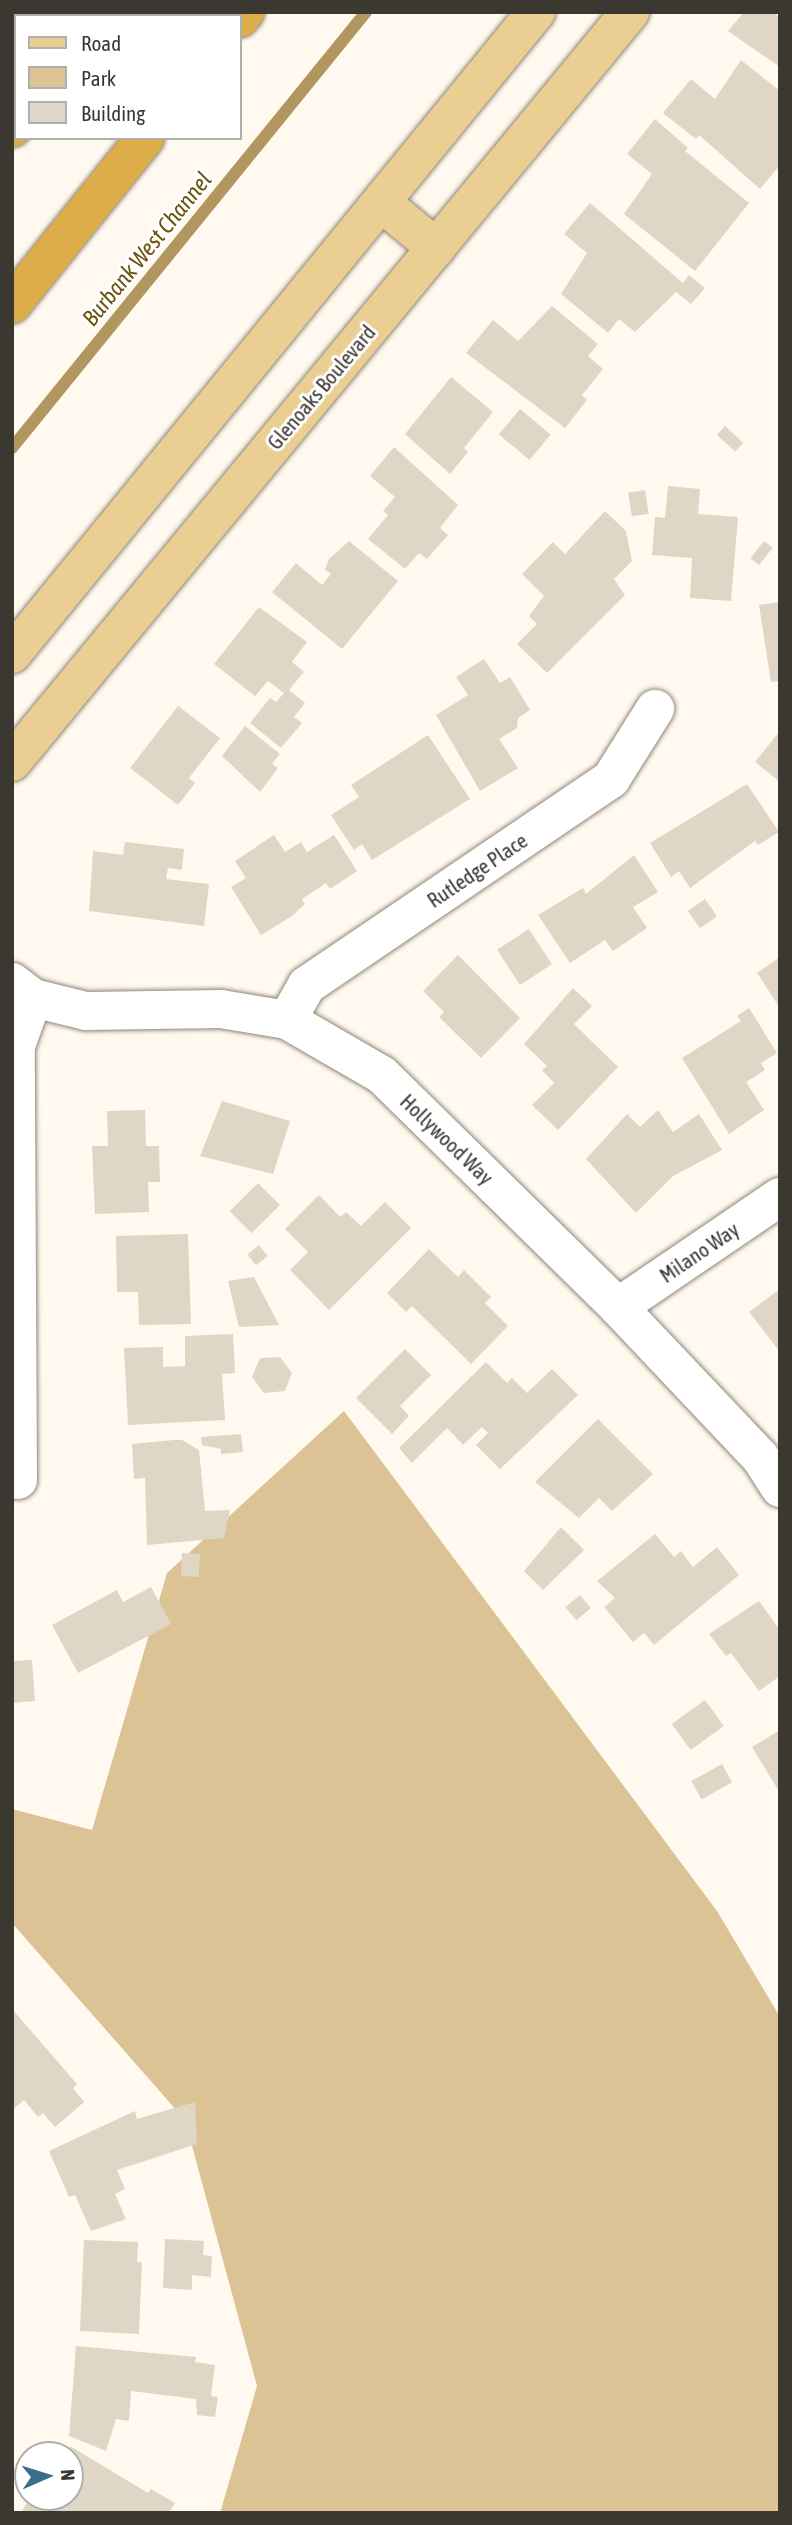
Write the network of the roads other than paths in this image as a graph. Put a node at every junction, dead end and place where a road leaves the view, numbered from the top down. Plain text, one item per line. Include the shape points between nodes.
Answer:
1 (536, 12) edge
2 (630, 12) edge
3 (143, 140) edge
4 (381, 202) junction
5 (436, 248) junction
6 (12, 304) edge
7 (12, 654) edge
8 (655, 709) dead end
9 (12, 762) edge
10 (23, 990) edge
11 (287, 1020) junction
12 (780, 1197) edge
13 (618, 1307) junction
14 (18, 1480) dead end
15 (780, 1488) edge

1 - 4 main road
2 - 5 main road, Glenoaks Boulevard
3 - 6 highway
4 - 5 main road
4 - 7 main road
5 - 9 main road, Glenoaks Boulevard
8 - 11 street, Rutledge Place via 611,779 306,985
10 - 11 street, Hollywood Way via 86,1011 221,1009
10 - 14 street via 16,1046
11 - 13 street, Hollywood Way via 382,1076
12 - 13 street, Milano Way
13 - 15 street, Hollywood Way via 760,1457

